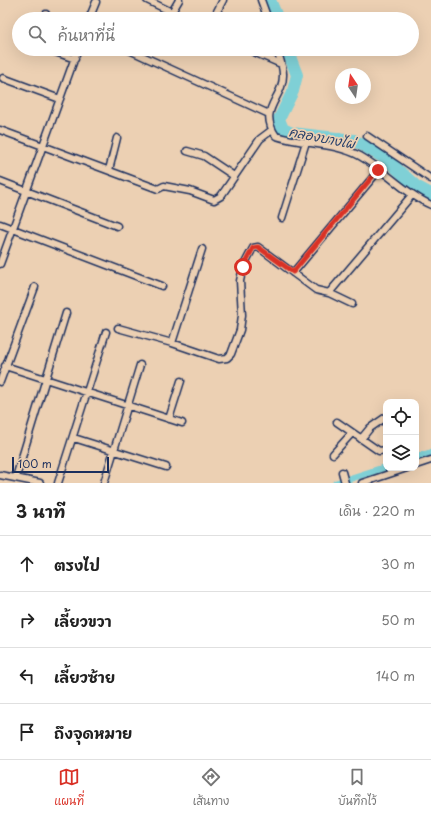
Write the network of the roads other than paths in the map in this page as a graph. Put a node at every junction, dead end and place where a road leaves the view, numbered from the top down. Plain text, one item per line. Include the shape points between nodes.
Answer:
1 (147, 0) edge
2 (178, 0) edge
3 (223, 0) edge
4 (261, 0) edge
5 (96, 2) dead end
6 (92, 12) edge
7 (172, 12) joint
8 (217, 12) edge
9 (265, 12) edge
10 (67, 56) edge
11 (76, 56) edge
12 (142, 56) edge
13 (263, 56) edge
14 (279, 56) edge
15 (75, 59) junction
16 (281, 64) junction
17 (3, 78) dead end
18 (60, 99) junction
19 (269, 114) junction
20 (0, 130) edge
21 (272, 130) junction
22 (367, 136) dead end
23 (117, 138) dead end
24 (306, 142) junction
25 (43, 144) junction
26 (187, 151) dead end
27 (109, 170) junction
28 (378, 170) junction
29 (234, 176) junction
30 (431, 179) edge
31 (0, 181) edge
32 (26, 191) junction
33 (412, 195) junction
34 (431, 205) edge
35 (282, 218) dead end
36 (0, 224) edge
37 (117, 226) dead end
38 (12, 228) junction
39 (202, 249) dead end
40 (0, 264) edge
41 (293, 272) junction
42 (35, 286) dead end
43 (162, 286) dead end
44 (329, 292) junction
45 (352, 304) dead end
46 (66, 313) dead end
47 (118, 328) dead end
48 (106, 332) dead end
49 (172, 343) junction
50 (140, 365) dead end
51 (5, 366) junction
52 (46, 378) junction
53 (181, 381) dead end
54 (0, 382) edge
55 (88, 392) junction
56 (128, 405) junction
57 (168, 419) junction
58 (383, 420) edge
59 (337, 422) dead end
60 (182, 423) dead end
61 (352, 433) junction
62 (74, 438) junction
63 (361, 439) junction
64 (114, 450) junction
65 (383, 450) edge
66 (333, 454) dead end
67 (431, 460) edge
68 (419, 464) edge
69 (166, 467) dead end
70 (398, 471) edge
71 (342, 472) dead end
72 (0, 475) edge
73 (16, 477) junction
74 (40, 483) edge
75 (58, 483) edge
76 (104, 483) edge
77 (345, 483) edge
78 (362, 483) edge

1 - 7 street
2 - 7 street
3 - 8 street
4 - 9 street
5 - 6 street
10 - 15 street
11 - 15 street
12 - 19 street
13 - 16 street
14 - 16 street
15 - 18 street
16 - 19 street via 281,86
17 - 18 street
18 - 25 street
19 - 21 street
20 - 25 street
21 - 24 street via 276,136
21 - 29 street via 260,139
22 - 30 street
23 - 27 street
24 - 28 street via 349,151
24 - 35 street
25 - 27 street
25 - 32 street
26 - 29 street via 204,156
27 - 29 street via 158,189 164,186 190,191 214,200 221,196
28 - 33 street
28 - 41 street
31 - 32 street
32 - 37 street
32 - 38 street
33 - 34 street
33 - 44 street
36 - 38 street
38 - 40 street
38 - 43 street
39 - 49 street
41 - 44 street via 316,290
41 - 49 street via 258,247 253,248 243,267 240,281 242,315 240,330 231,354 227,358 219,359
42 - 51 street
44 - 45 street
46 - 52 street
47 - 49 street
48 - 55 street
50 - 56 street
51 - 52 street
51 - 54 street
52 - 55 street
52 - 73 street
53 - 57 street
55 - 56 street
55 - 62 street
56 - 57 street
56 - 64 street
57 - 60 street
58 - 63 street via 370,428
59 - 61 street
61 - 63 street
61 - 66 street
62 - 64 street
62 - 75 street
63 - 65 street via 379,451
64 - 69 street
64 - 76 street
67 - 68 street
70 - 78 street
71 - 77 street
72 - 73 street
73 - 74 street

